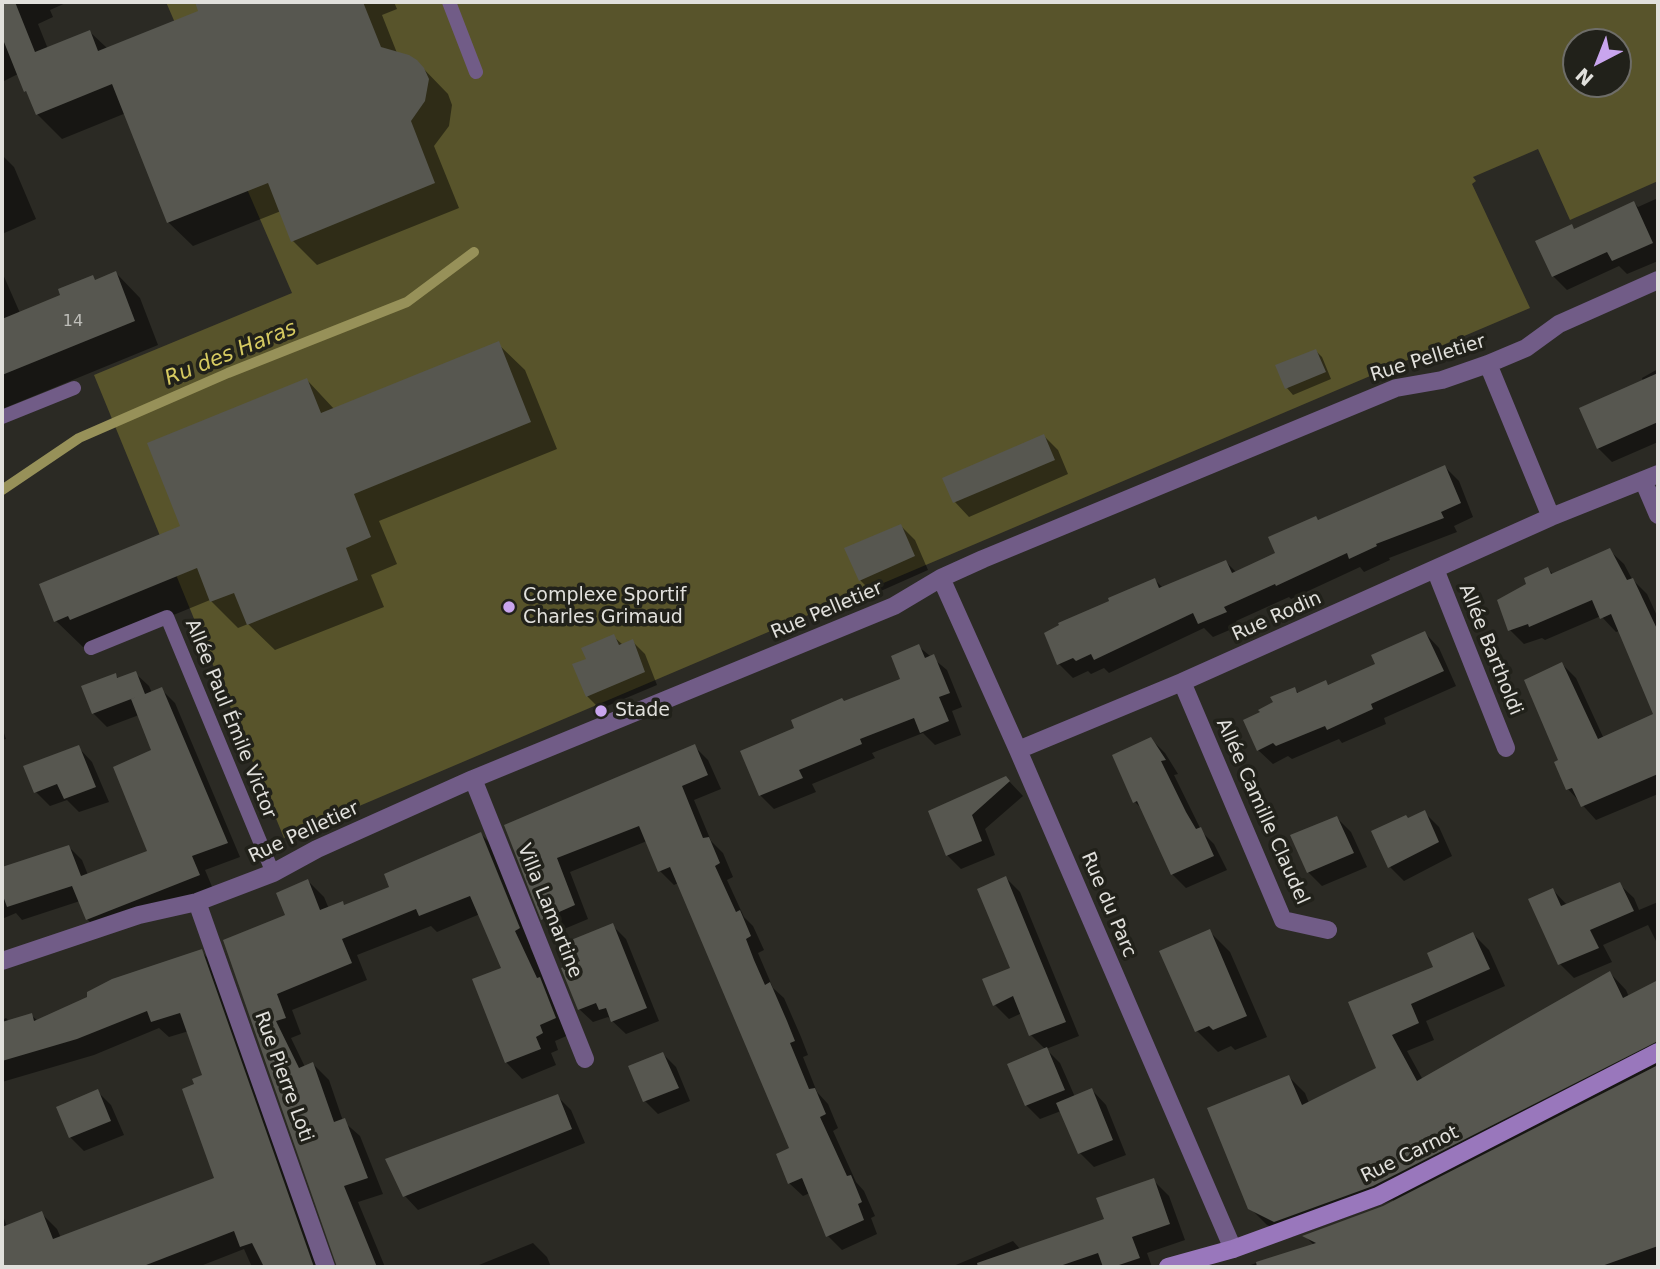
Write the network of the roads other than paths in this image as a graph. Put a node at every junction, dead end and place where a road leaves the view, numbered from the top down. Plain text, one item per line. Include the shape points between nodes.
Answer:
1 (449, 2) edge
2 (476, 72) dead end
3 (1658, 280) edge
4 (1488, 365) junction
5 (74, 388) dead end
6 (2, 417) edge
7 (1651, 477) edge
8 (1658, 515) edge
9 (1551, 517) junction
10 (1435, 569) junction
11 (941, 578) junction
12 (91, 648) dead end
13 (1182, 682) junction
14 (1506, 748) dead end
15 (1018, 750) junction
16 (473, 779) junction
17 (272, 873) junction
18 (197, 902) junction
19 (1328, 930) dead end
20 (2, 961) edge
21 (1658, 1052) edge
22 (585, 1059) dead end
23 (1233, 1250) junction
24 (326, 1267) edge
25 (1168, 1267) edge

1 - 2 lane
3 - 4 street, Rue Pelletier via 1559,324 1526,348
4 - 9 street
4 - 11 street, Rue Pelletier via 1396,388
5 - 6 lane
7 - 8 street
7 - 9 street, Rue Rodin
9 - 10 street, Rue Rodin
10 - 13 street, Rue Rodin
10 - 14 street, Allée Bartholdi
11 - 15 street, Rue du Parc
11 - 16 street, Rue Pelletier via 894,606
12 - 17 lane, Allée Paul Émile Victor via 167,617
13 - 15 street, Rue Rodin
13 - 19 street, Allée Camille Claudel via 1283,920
15 - 23 street, Rue du Parc
16 - 17 street, Rue Pelletier
16 - 22 street, Villa Lamartine
17 - 18 street, Rue Pelletier
18 - 20 street, Rue Pelletier via 139,915
18 - 24 street, Rue Pierre Loti
21 - 23 main road, Rue Carnot via 1378,1196
23 - 25 main road, Rue Carnot

